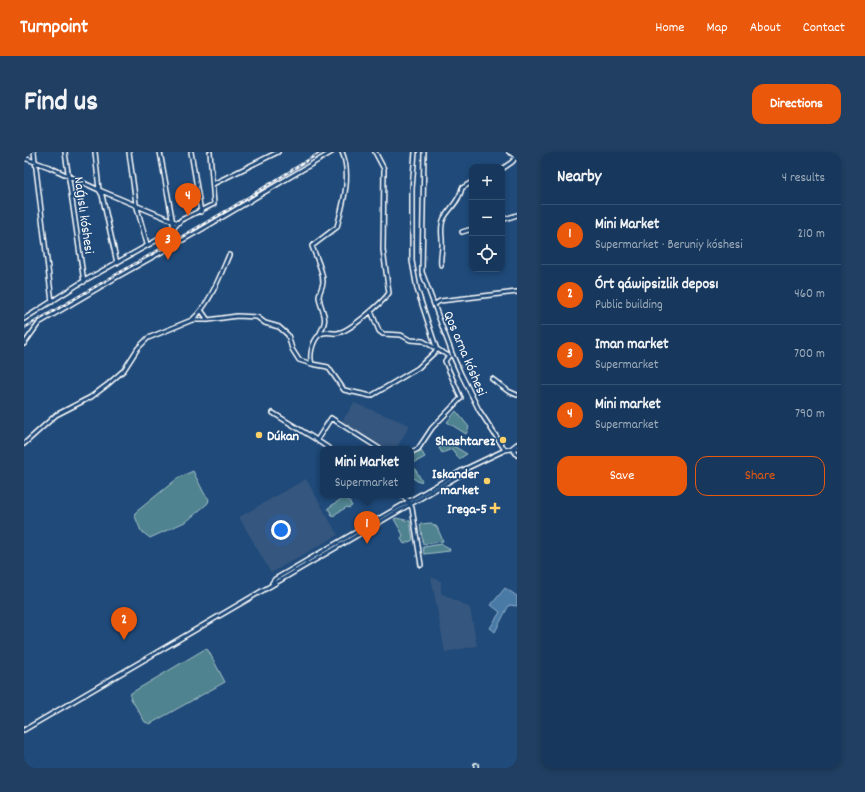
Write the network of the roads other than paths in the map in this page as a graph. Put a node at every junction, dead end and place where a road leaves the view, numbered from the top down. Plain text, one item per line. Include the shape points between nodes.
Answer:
1 (34, 152) edge
2 (65, 152) edge
3 (95, 152) edge
4 (129, 152) edge
5 (160, 152) edge
6 (191, 152) edge
7 (210, 152) edge
8 (278, 152) edge
9 (332, 152) edge
10 (342, 152) edge
11 (375, 152) edge
12 (415, 152) edge
13 (424, 152) edge
14 (509, 152) edge
15 (517, 156) edge
16 (24, 158) edge
17 (35, 161) junction
18 (505, 167) edge
19 (68, 175) junction
20 (213, 184) junction
21 (469, 184) edge
22 (99, 190) junction
23 (136, 204) junction
24 (201, 212) junction
25 (517, 215) edge
26 (505, 219) edge
27 (172, 221) junction
28 (178, 223) junction
29 (174, 229) junction
30 (469, 230) edge
31 (462, 232) dead end
32 (148, 244) junction
33 (229, 255) dead end
34 (117, 263) junction
35 (441, 265) dead end
36 (84, 282) junction
37 (517, 292) edge
38 (52, 302) junction
39 (435, 304) junction
40 (201, 310) junction
41 (371, 311) junction
42 (24, 319) edge
43 (192, 320) junction
44 (208, 320) junction
45 (319, 335) junction
46 (24, 344) edge
47 (437, 350) junction
48 (453, 356) junction
49 (448, 357) junction
50 (312, 364) junction
51 (492, 379) dead end
52 (517, 395) edge
53 (273, 413) dead end
54 (318, 441) junction
55 (24, 444) edge
56 (517, 444) edge
57 (326, 446) edge
58 (375, 446) edge
59 (512, 448) junction
60 (517, 448) edge
61 (506, 450) junction
62 (414, 451) edge
63 (517, 455) edge
64 (404, 498) edge
65 (409, 502) junction
66 (421, 565) dead end
67 (24, 730) edge

1 - 17 street
2 - 19 street, Naǵıslı kóshesi
3 - 22 street
4 - 23 street
5 - 27 street
6 - 24 street
7 - 20 street
8 - 20 street
9 - 46 street via 39,323
10 - 45 street via 345,159 346,182 337,227 312,246 321,271 323,283 319,294 326,316
11 - 41 street via 384,169 383,250 389,293
12 - 47 street via 412,188 412,261 417,289
13 - 39 street, Qos arna kóshesi via 422,272
14 - 15 street
15 - 18 street
16 - 17 street
17 - 19 street
17 - 38 street
19 - 22 street
19 - 36 street, Naǵıslı kóshesi
20 - 24 street via 214,204
21 - 35 street via 462,188 444,219 440,232
22 - 23 street
22 - 34 street
23 - 27 street
23 - 32 street
24 - 28 street
25 - 26 street
27 - 28 street
27 - 29 street
28 - 29 street
29 - 32 street
30 - 31 street
32 - 34 street
33 - 40 street
34 - 36 street
36 - 38 street
37 - 39 street, Qos arna kóshesi via 440,301
38 - 42 street
39 - 48 street, Qos arna kóshesi
40 - 43 street
40 - 44 street
41 - 45 street via 338,333 325,332
41 - 47 street via 379,331 383,334 423,340
43 - 44 street
43 - 55 street via 148,338 124,370 107,385 91,398 56,415
44 - 50 street via 237,316 257,318 278,327 288,335 299,360
45 - 50 street via 312,350
47 - 49 street
47 - 50 street via 418,368 371,396 344,390 328,367
48 - 49 street
48 - 61 street, Qos arna kóshesi via 479,410
49 - 62 street via 445,361 461,398
51 - 52 street
53 - 54 street
54 - 57 street
54 - 58 street via 331,418
56 - 59 street
59 - 60 street
59 - 61 street
59 - 63 street
61 - 65 street
64 - 65 street
65 - 66 street
65 - 67 street

